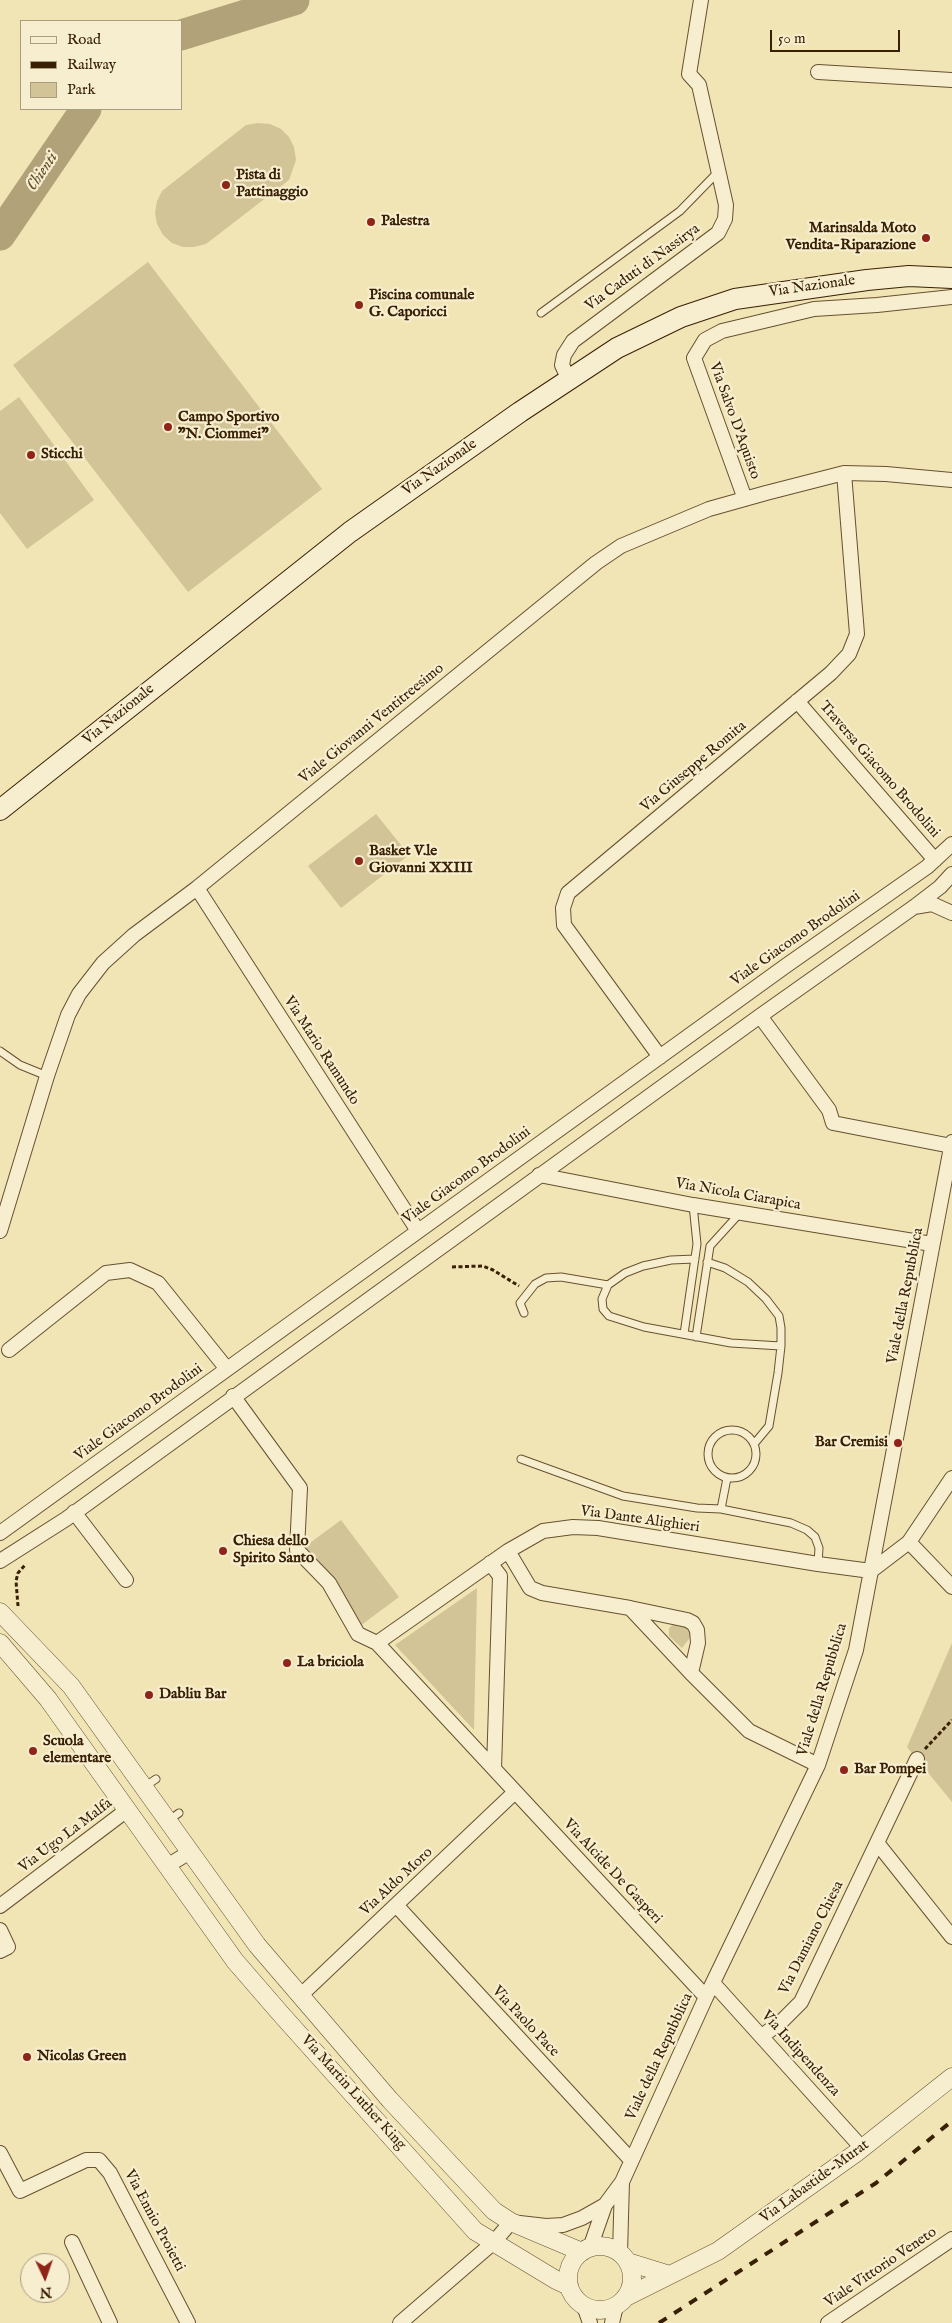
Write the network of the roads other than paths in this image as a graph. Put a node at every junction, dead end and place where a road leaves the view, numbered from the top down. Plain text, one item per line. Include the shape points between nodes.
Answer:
1 (701, 0) edge
2 (818, 72) dead end
3 (952, 80) edge
4 (718, 172) junction
5 (951, 283) edge
6 (541, 313) dead end
7 (569, 380) junction
8 (844, 474) junction
9 (952, 480) edge
10 (745, 499) junction
11 (797, 700) junction
12 (0, 810) edge
13 (952, 844) edge
14 (935, 860) junction
15 (952, 874) edge
16 (197, 888) junction
17 (914, 907) junction
18 (952, 913) edge
19 (760, 1016) junction
20 (0, 1051) edge
21 (660, 1057) junction
22 (47, 1076) junction
23 (952, 1144) edge
24 (539, 1175) junction
25 (692, 1205) junction
26 (740, 1212) junction
27 (0, 1231) edge
28 (418, 1231) junction
29 (932, 1244) junction
30 (695, 1259) junction
31 (707, 1262) junction
32 (608, 1285) junction
33 (524, 1313) dead end
34 (684, 1334) junction
35 (696, 1337) junction
36 (781, 1346) junction
37 (8, 1350) dead end
38 (227, 1369) junction
39 (233, 1396) junction
40 (754, 1444) junction
41 (521, 1459) dead end
42 (727, 1478) junction
43 (952, 1478) edge
44 (721, 1509) junction
45 (74, 1512) junction
46 (0, 1533) edge
47 (909, 1542) junction
48 (508, 1551) junction
49 (0, 1561) edge
50 (490, 1563) junction
51 (818, 1564) junction
52 (870, 1571) junction
53 (126, 1580) dead end
54 (952, 1587) edge
55 (630, 1608) junction
56 (0, 1612) edge
57 (0, 1643) edge
58 (377, 1643) junction
59 (690, 1673) junction
60 (917, 1759) road end
61 (818, 1765) junction
62 (494, 1769) junction
63 (515, 1792) junction
64 (128, 1810) junction
65 (878, 1844) junction
66 (190, 1852) junction
67 (167, 1866) junction
68 (396, 1905) junction
69 (0, 1906) edge
70 (0, 1930) edge
71 (952, 1936) edge
72 (0, 1951) edge
73 (713, 1983) junction
74 (300, 1996) junction
75 (706, 1997) junction
76 (762, 2036) junction
77 (952, 2077) edge
78 (862, 2148) junction
79 (0, 2153) edge
80 (630, 2160) junction
81 (622, 2182) junction
82 (605, 2205) junction
83 (511, 2222) junction
84 (952, 2239) edge
85 (72, 2242) dead end
86 (494, 2242) junction
87 (586, 2250) junction
88 (624, 2258) junction
89 (670, 2275) junction
90 (569, 2286) junction
91 (621, 2302) junction
92 (584, 2306) junction
93 (110, 2323) edge
94 (188, 2323) edge
95 (400, 2323) edge
96 (590, 2323) edge
97 (612, 2323) edge
98 (828, 2323) edge

1 - 4 street, Via Caduti di Nassirya via 689,74 699,85
2 - 3 street
4 - 6 lane via 680,211
4 - 7 street, Via Caduti di Nassirya via 726,206 718,233 573,341 564,354 562,365
5 - 7 main road, Via Nazionale via 909,276 735,299 680,317 617,348
5 - 10 street, Via Salvo D'Aquisto via 877,305 814,309 722,331 705,340 694,358
7 - 12 main road, Via Nazionale via 350,532
8 - 9 street, Viale Giovanni Ventitreesimo
8 - 10 street, Viale Giovanni Ventitreesimo
8 - 11 street, Via Giuseppe Romita via 858,634 849,654
10 - 16 street, Viale Giovanni Ventitreesimo via 709,509 621,546 596,563
11 - 14 street, Traversa Giacomo Brodolini
11 - 21 street, Via Giuseppe Romita via 568,893 563,908 564,925
13 - 14 street, Viale Giacomo Brodolini
14 - 21 street, Viale Giacomo Brodolini
15 - 17 street
16 - 22 street, Viale Giovanni Ventitreesimo via 134,935 103,963 79,994 68,1015
16 - 28 street, Via Mario Ramundo
17 - 18 street via 932,904
17 - 19 street
19 - 23 street via 829,1110 833,1123
19 - 24 street
20 - 22 lane via 20,1065
21 - 28 street, Viale Giacomo Brodolini
22 - 27 street, Viale Giovanni Ventitreesimo
23 - 29 street, Viale della Repubblica
24 - 25 street, Via Nicola Ciarapica
24 - 39 street
25 - 26 street, Via Nicola Ciarapica
25 - 30 lane via 697,1244
26 - 29 street, Via Nicola Ciarapica
26 - 31 lane via 710,1246
28 - 38 street, Viale Giacomo Brodolini
29 - 52 street, Viale della Repubblica
30 - 32 lane via 643,1266
30 - 34 lane
31 - 35 lane
31 - 36 lane via 725,1268 766,1299 779,1316
32 - 33 lane via 561,1277 546,1278 535,1284 520,1303
32 - 34 lane via 602,1299 603,1309 609,1316 644,1327
34 - 35 lane
35 - 36 lane
36 - 40 lane via 769,1426
37 - 38 street via 106,1273 130,1270 158,1283
38 - 46 street, Viale Giacomo Brodolini
39 - 45 street
39 - 58 street, Via Alcide De Gasperi via 300,1488 297,1550 328,1583 358,1634
40 - 42 lane via 756,1459 749,1472
40 - 42 lane via 750,1437 735,1430 714,1439 709,1446 710,1462 714,1470
41 - 44 lane via 623,1496
42 - 44 lane
43 - 47 street
44 - 51 lane via 791,1523 807,1530 815,1537 819,1548
45 - 49 street
45 - 53 street
47 - 52 street
47 - 54 street
48 - 50 street, Via Dante Alighieri
48 - 51 street, Via Dante Alighieri via 543,1531 598,1528
48 - 55 street via 530,1588 542,1593
50 - 58 street, Via Dante Alighieri
50 - 62 street via 500,1576
51 - 52 street, Via Dante Alighieri
52 - 61 street, Viale della Repubblica via 856,1650
55 - 59 street
55 - 59 street via 693,1623 698,1643
56 - 66 street, Via Martin Luther King via 71,1686 150,1783 173,1817
57 - 64 street, Via Martin Luther King via 48,1700
58 - 62 street, Via Alcide De Gasperi
59 - 61 street via 749,1731
60 - 65 street, Via Damiano Chiesa
61 - 73 street, Viale della Repubblica
62 - 63 street, Via Alcide De Gasperi
63 - 68 street, Via Aldo Moro
63 - 75 street, Via Alcide De Gasperi
64 - 67 street, Via Martin Luther King
64 - 69 street, Via Ugo La Malfa
65 - 71 street
65 - 76 street, Via Damiano Chiesa via 801,2002
66 - 67 street
66 - 74 street, Via Martin Luther King via 257,1946
67 - 86 street, Via Martin Luther King via 235,1961 280,2013 475,2231
68 - 74 street, Via Aldo Moro
68 - 80 street, Via Paolo Pace
70 - 72 street via 8,1947
73 - 75 street, Viale della Repubblica
73 - 76 street, Via Indipendenza
74 - 83 street, Via Martin Luther King via 396,2107 494,2211
75 - 80 street, Viale della Repubblica
76 - 78 street, Via Indipendenza
77 - 78 street, Via Labastide-Murat
78 - 89 street, Via Labastide-Murat via 718,2251
79 - 94 street, Via Ennio Proietti via 20,2191 86,2160 99,2160 110,2173
80 - 81 street, Viale della Repubblica
81 - 82 street, Viale della Repubblica
81 - 88 street, Viale della Repubblica
82 - 83 street, Viale della Repubblica via 563,2225
82 - 87 street, Viale della Repubblica
83 - 86 street
83 - 87 street, Via Martin Luther King
84 - 98 street, Viale Vittorio Veneto
85 - 93 street
86 - 90 street, Via Martin Luther King
86 - 95 street
87 - 88 street via 600,2246
87 - 90 street via 570,2267
88 - 89 street
88 - 91 street via 632,2280
89 - 91 street, Via Labastide-Murat
90 - 92 street
91 - 92 street via 600,2310
91 - 97 street
92 - 96 street

